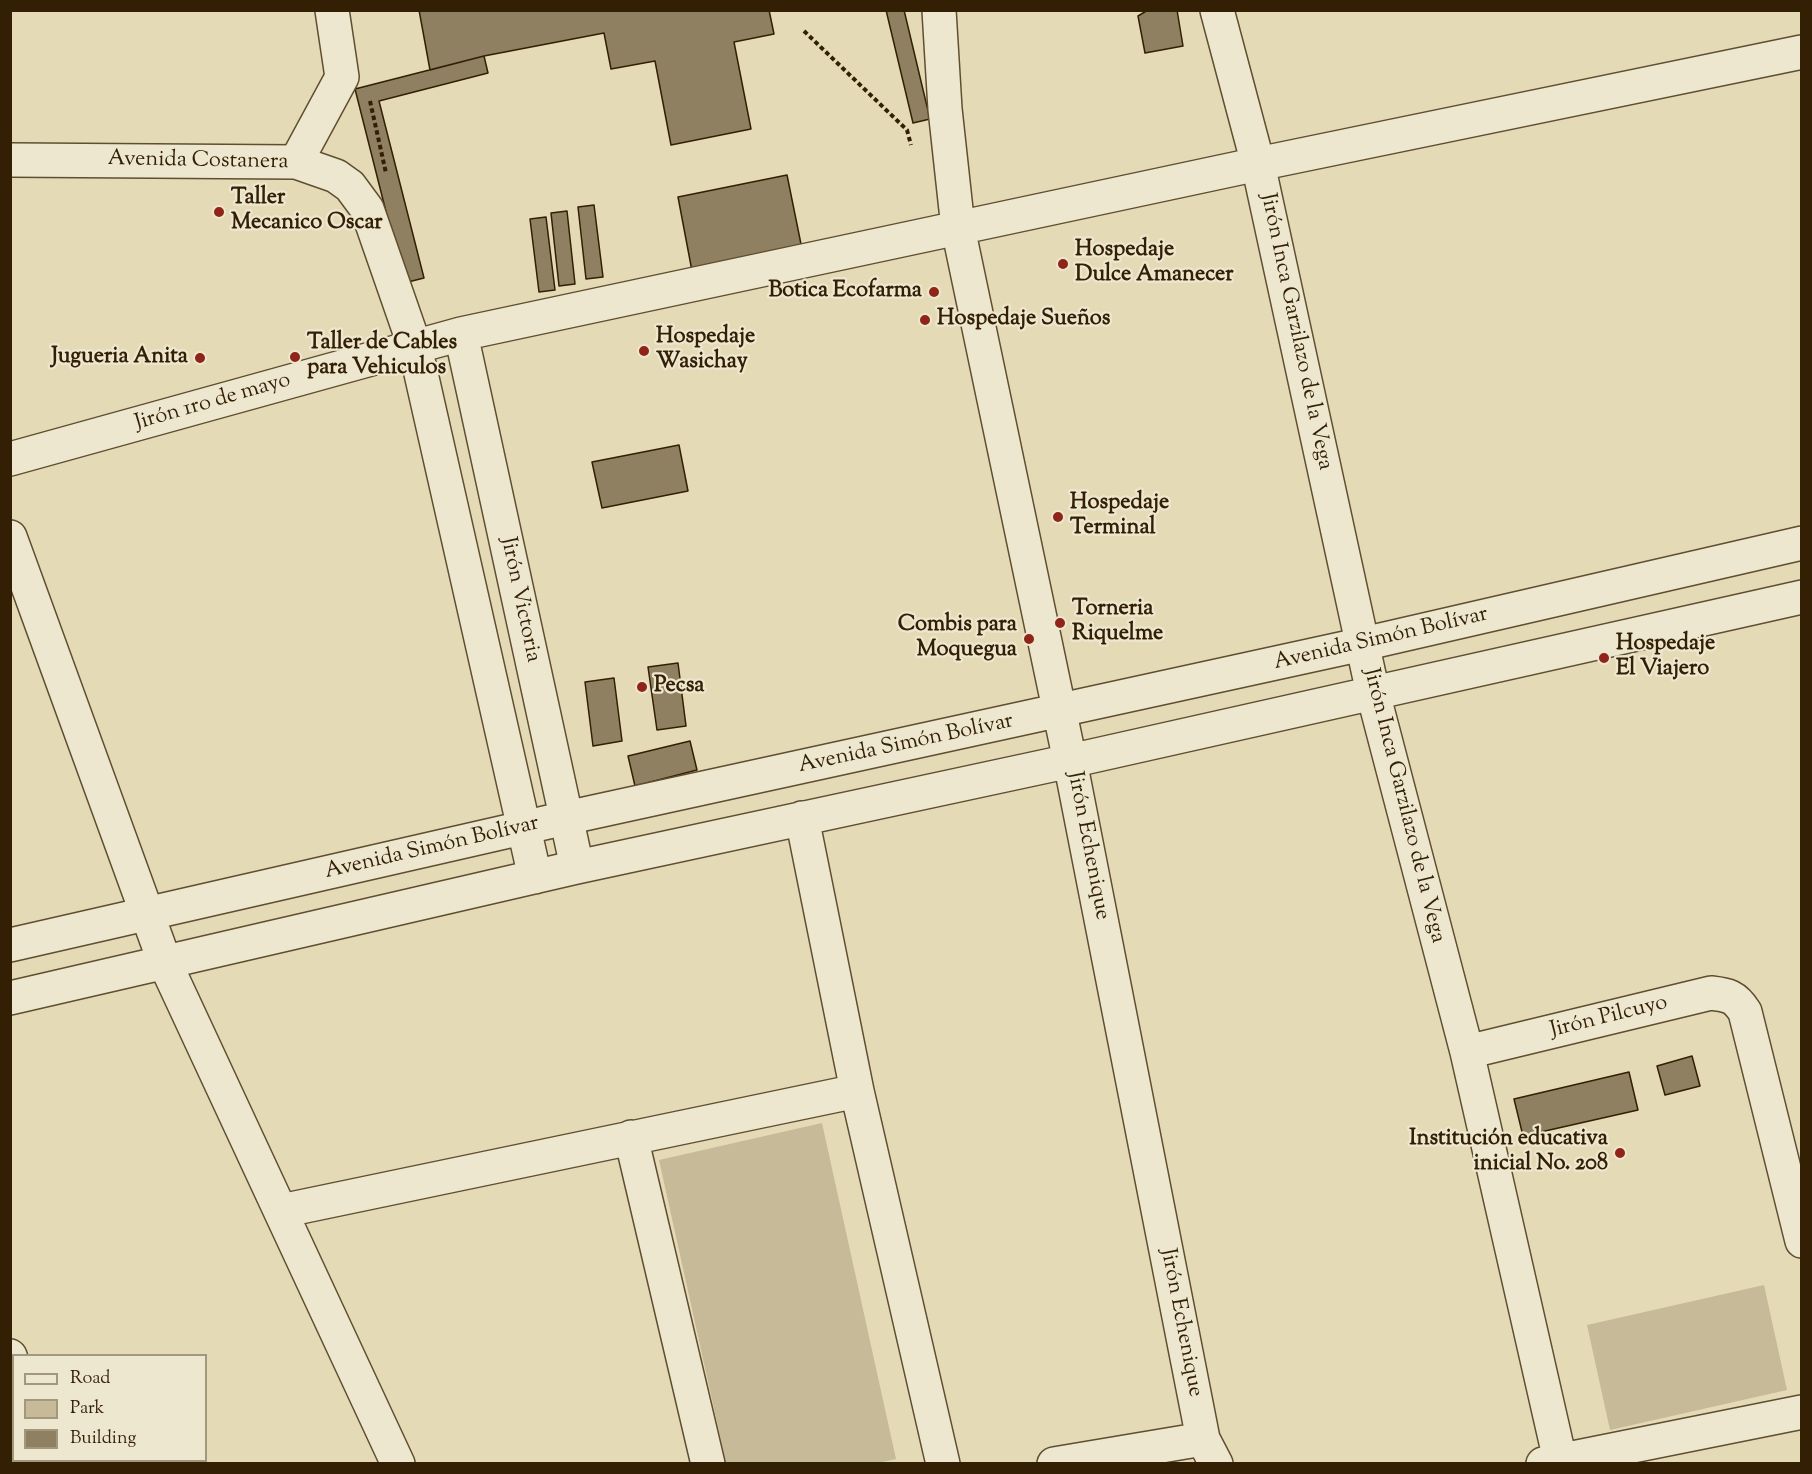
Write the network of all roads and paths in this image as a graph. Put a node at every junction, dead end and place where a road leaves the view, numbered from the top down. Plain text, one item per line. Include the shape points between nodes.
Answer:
1 (332, 10) edge
2 (939, 10) edge
3 (1217, 10) edge
4 (804, 31) dead end
5 (1802, 52) edge
6 (913, 153) dead end
7 (10, 160) edge
8 (296, 162) junction
9 (1258, 164) junction
10 (958, 228) junction
11 (461, 334) junction
12 (415, 346) junction
13 (10, 459) edge
14 (10, 537) edge
15 (1802, 543) edge
16 (1802, 597) edge
17 (1363, 644) junction
18 (1373, 693) junction
19 (1060, 712) junction
20 (1070, 760) junction
21 (566, 818) junction
22 (802, 819) junction
23 (525, 828) junction
24 (577, 867) junction
25 (535, 877) junction
26 (147, 914) junction
27 (10, 945) edge
28 (165, 963) junction
29 (10, 998) edge
30 (1467, 1052) junction
31 (857, 1091) junction
32 (631, 1137) junction
33 (281, 1211) junction
34 (1802, 1241) edge
35 (1802, 1412) edge
36 (1203, 1455) edge
37 (1551, 1462) edge
38 (1064, 1463) edge
39 (398, 1464) edge
40 (708, 1464) edge
41 (943, 1464) edge

1 - 8 street via 342,76
2 - 10 street, Jirón Echenique
3 - 9 street, Jirón Inca Garzilazo de la Vega
4 - 6 path via 908,130
5 - 9 street, Jirón 1ro de mayo
7 - 8 street, Avenida Costanera
8 - 12 street, Avenida Costanera via 336,176 350,186 367,209
9 - 10 street, Jirón 1ro de mayo
9 - 17 street, Jirón Inca Garzilazo de la Vega
10 - 11 street, Jirón 1ro de mayo
10 - 19 street, Jirón Echenique
11 - 12 street, Jirón 1ro de mayo
11 - 21 street, Jirón Victoria
12 - 13 street, Jirón 1ro de mayo
12 - 23 street, Jirón Victoria
14 - 26 street
15 - 17 street, Avenida Simón Bolívar
16 - 18 street
17 - 18 street, Jirón Inca Garzilazo de la Vega
17 - 19 street, Avenida Simón Bolívar
18 - 20 street
18 - 30 street, Jirón Inca Garzilazo de la Vega
19 - 20 street, Jirón Echenique
19 - 21 street, Avenida Simón Bolívar
20 - 22 street
20 - 36 street, Jirón Echenique
21 - 23 street, Avenida Simón Bolívar
21 - 24 street, Jirón Victoria
22 - 24 street
22 - 31 street
23 - 25 street, Jirón Victoria
23 - 26 street, Avenida Simón Bolívar
24 - 25 street
25 - 28 street
26 - 27 street, Avenida Simón Bolívar
26 - 28 street
28 - 29 street
28 - 33 street
30 - 34 street, Jirón Pilcuyo via 1711,993 1738,1001 1745,1012
30 - 37 street, Jirón Inca Garzilazo de la Vega
31 - 32 street
31 - 41 street
32 - 33 street
32 - 40 street
33 - 39 street
35 - 37 street
36 - 38 street

